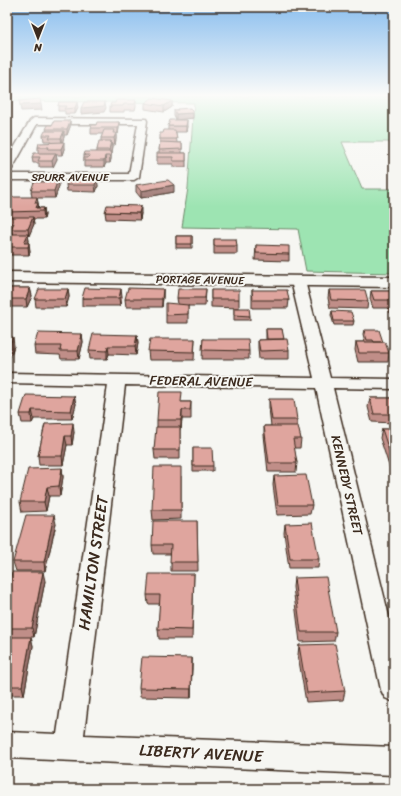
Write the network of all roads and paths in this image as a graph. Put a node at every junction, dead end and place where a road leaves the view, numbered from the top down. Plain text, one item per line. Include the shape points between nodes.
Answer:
1 (27, 133) edge
2 (141, 133) edge
3 (7, 170) edge
4 (7, 177) edge
5 (7, 277) edge
6 (298, 281) junction
7 (394, 282) edge
8 (7, 378) edge
9 (117, 380) junction
10 (324, 383) junction
11 (394, 384) edge
12 (394, 690) edge
13 (7, 745) edge
14 (68, 747) junction
15 (394, 761) edge

1 - 3 street, SPURR AVENUE
2 - 4 street, SPURR AVENUE via 134,177
5 - 6 street, PORTAGE AVENUE
6 - 7 street, PORTAGE AVENUE
6 - 10 street, KENNEDY STREET
8 - 9 street, FEDERAL AVENUE
9 - 10 street, FEDERAL AVENUE
9 - 14 street, HAMILTON STREET
10 - 11 street, FEDERAL AVENUE
10 - 12 street, KENNEDY STREET
13 - 14 street, LIBERTY AVENUE
14 - 15 street, LIBERTY AVENUE

